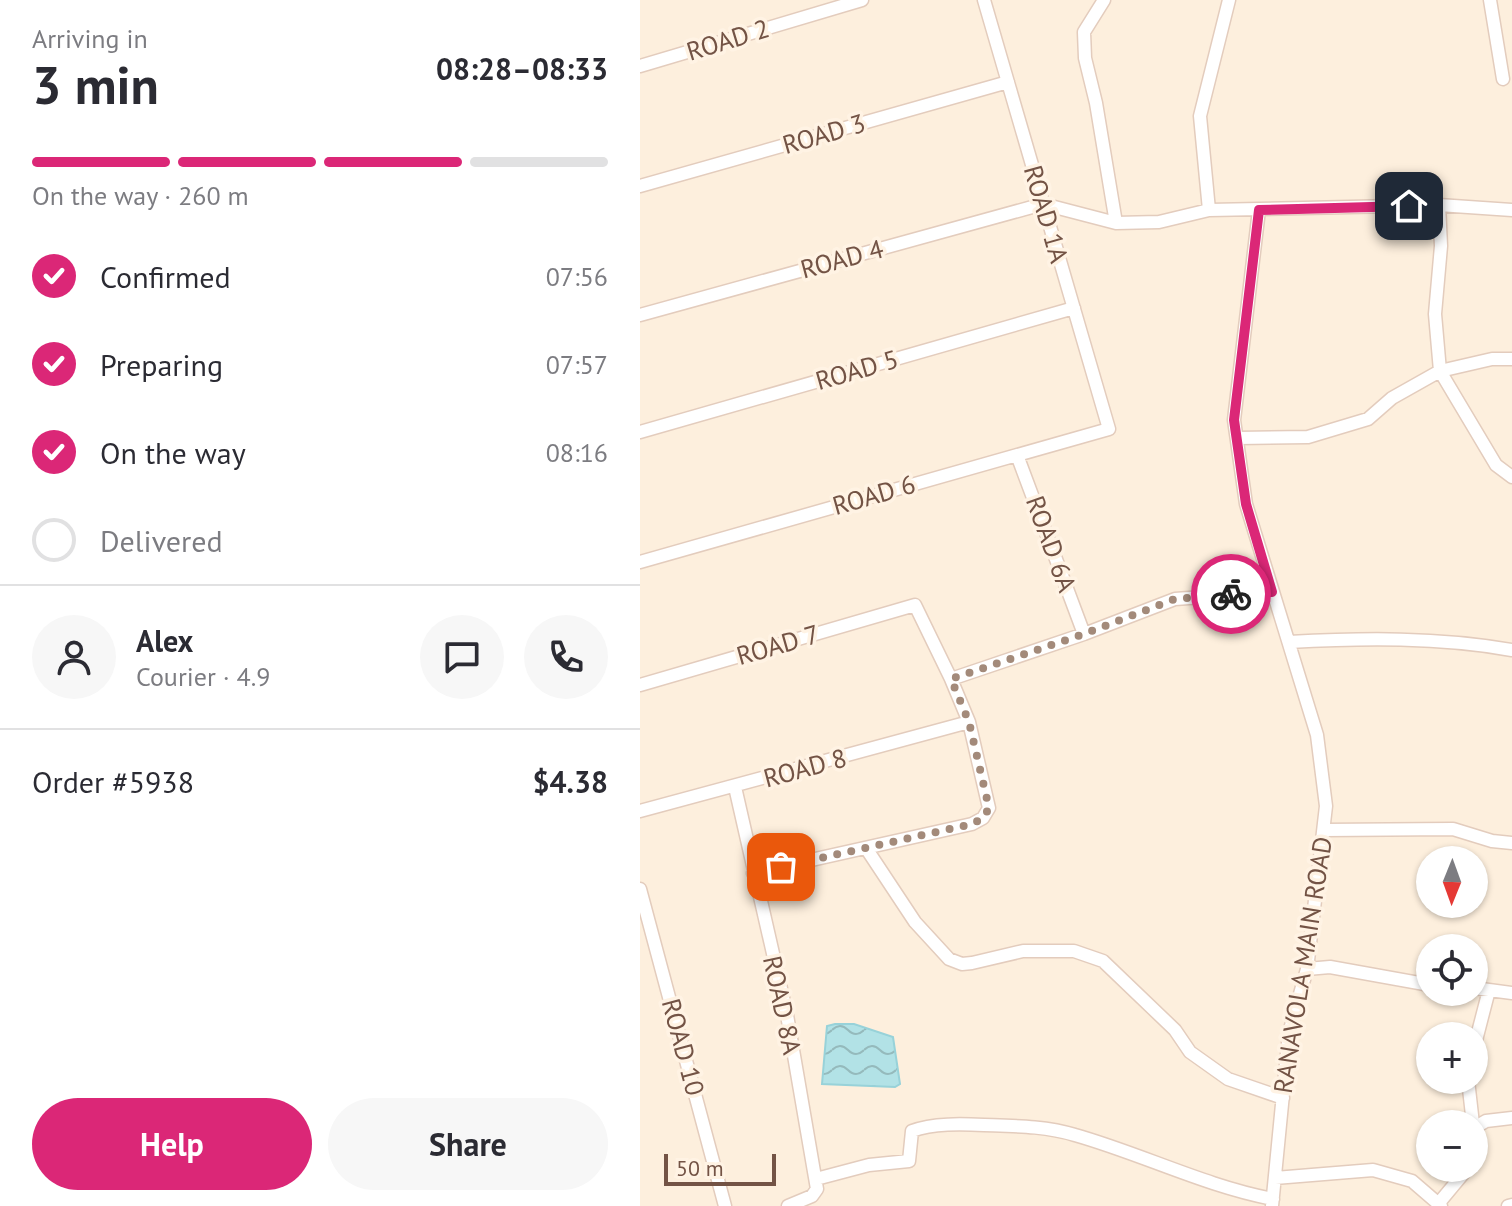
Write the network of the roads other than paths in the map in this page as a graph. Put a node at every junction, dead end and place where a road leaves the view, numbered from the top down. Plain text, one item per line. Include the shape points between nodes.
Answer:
1 (862, 0) edge
2 (984, 0) edge
3 (1104, 0) edge
4 (1229, 0) edge
5 (1490, 0) edge
6 (640, 66) edge
7 (1503, 79) dead end
8 (1008, 82) junction
9 (640, 186) edge
10 (1043, 204) junction
11 (1439, 205) junction
12 (1209, 210) junction
13 (1259, 210) junction
14 (1512, 210) edge
15 (1116, 223) junction
16 (1074, 308) junction
17 (640, 315) edge
18 (1512, 359) edge
19 (1440, 371) junction
20 (1109, 429) joint
21 (640, 432) edge
22 (1237, 438) junction
23 (1017, 455) junction
24 (1512, 477) edge
25 (640, 562) edge
26 (1272, 592) junction
27 (1084, 634) junction
28 (1289, 642) junction
29 (1512, 650) edge
30 (951, 679) junction
31 (640, 685) edge
32 (969, 722) junction
33 (735, 787) junction
34 (640, 811) edge
35 (1324, 830) junction
36 (1512, 843) edge
37 (866, 848) junction
38 (753, 873) junction
39 (640, 889) edge
40 (1307, 969) junction
41 (1416, 982) edge
42 (1489, 990) joint
43 (1512, 993) edge
44 (1481, 1022) edge
45 (1283, 1098) junction
46 (1512, 1118) edge
47 (1488, 1121) edge
48 (1275, 1178) junction
49 (816, 1179) junction
50 (1457, 1182) edge
51 (1273, 1202) edge
52 (1440, 1205) edge
53 (725, 1206) edge
54 (788, 1206) edge

1 - 6 street, ROAD 2
2 - 8 street, ROAD 1A
3 - 15 street via 1084,32 1085,58
4 - 12 street via 1200,116
5 - 7 street
8 - 9 street, ROAD 3
8 - 10 street, ROAD 1A
10 - 15 street
10 - 16 street, ROAD 1A
10 - 17 street, ROAD 4
11 - 13 street
11 - 14 street
11 - 19 street via 1435,314
12 - 13 street
12 - 15 street via 1159,222
13 - 22 street, RANAVOLA MAIN ROAD via 1234,420
16 - 20 street, ROAD 1A
16 - 21 street, ROAD 5
18 - 19 street
19 - 22 street via 1392,398 1368,419 1308,437
19 - 24 street via 1496,465
20 - 23 street, ROAD 6
22 - 26 street, RANAVOLA MAIN ROAD via 1246,504
23 - 25 street, ROAD 6
23 - 27 street, ROAD 6A
26 - 27 street via 1187,596
26 - 28 street, RANAVOLA MAIN ROAD
27 - 30 street
28 - 29 street via 1391,638
28 - 35 street, RANAVOLA MAIN ROAD via 1317,735
30 - 31 street, ROAD 7 via 915,605
30 - 32 street
32 - 33 street, ROAD 8
32 - 37 street via 989,808 983,818
33 - 34 street, ROAD 8
33 - 38 street, ROAD 8A
35 - 36 street via 1453,829
35 - 40 street, RANAVOLA MAIN ROAD
37 - 38 street
37 - 45 street via 915,922 949,959 962,964 1023,951 1074,951 1103,961 1175,1030 1190,1052 1228,1079
38 - 49 street, ROAD 8A via 787,1015
39 - 53 street, ROAD 10
40 - 41 street via 1330,967
40 - 45 street, RANAVOLA MAIN ROAD via 1289,1033
42 - 43 street
42 - 44 street
45 - 48 street, RANAVOLA MAIN ROAD
46 - 47 street
48 - 51 street, RANAVOLA MAIN ROAD
48 - 52 street via 1373,1170 1412,1181
49 - 51 street via 909,1161 912,1131 919,1128 1027,1126 1073,1134
49 - 54 street via 812,1196
50 - 52 street

